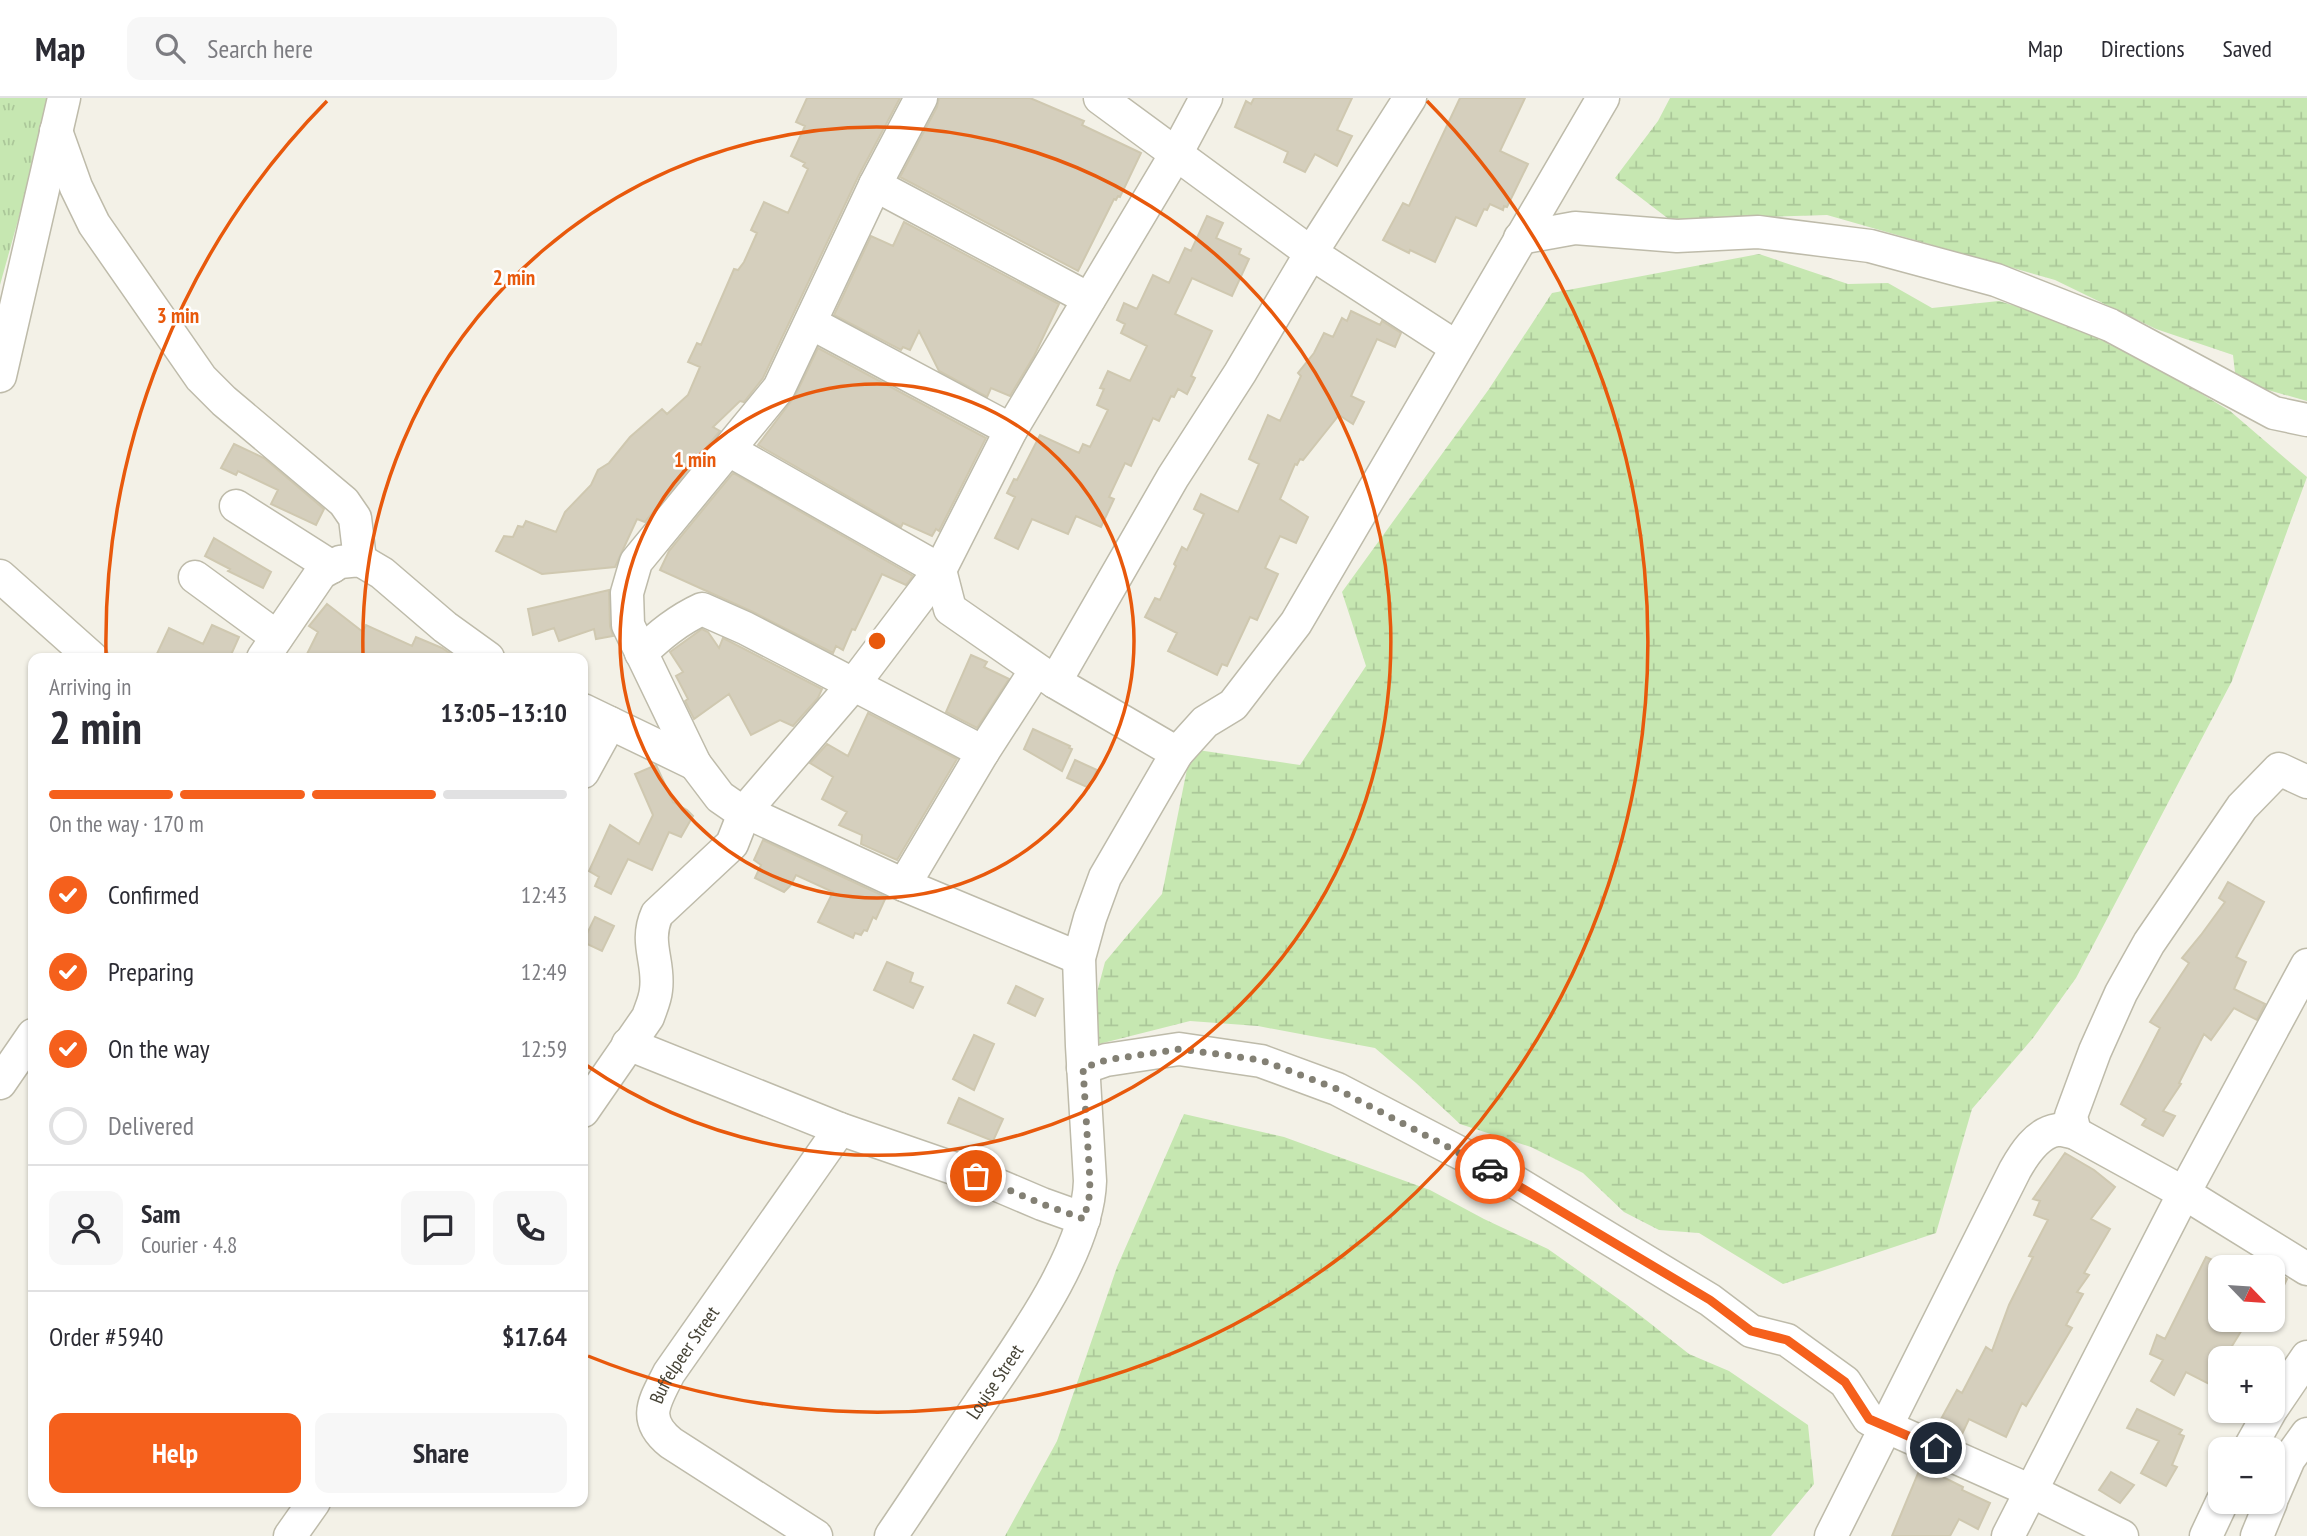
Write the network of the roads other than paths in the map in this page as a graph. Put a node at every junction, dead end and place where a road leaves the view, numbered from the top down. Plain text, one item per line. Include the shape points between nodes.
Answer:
1 (64, 98) edge
2 (921, 98) edge
3 (1100, 98) edge
4 (1206, 98) edge
5 (1410, 98) edge
6 (1603, 98) edge
7 (56, 131) junction
8 (1176, 154) junction
9 (875, 185) junction
10 (1520, 238) junction
11 (1311, 253) junction
12 (1089, 299) junction
13 (811, 323) junction
14 (1455, 347) junction
15 (0, 376) edge
16 (2307, 420) edge
17 (1011, 430) junction
18 (729, 450) junction
19 (236, 506) dead end
20 (346, 563) junction
21 (940, 569) junction
22 (0, 576) edge
23 (195, 577) dead end
24 (270, 647) edge
25 (86, 653) edge
26 (481, 653) edge
27 (641, 653) junction
28 (1045, 676) junction
29 (853, 685) junction
30 (596, 717) edge
31 (588, 751) edge
32 (983, 752) junction
33 (1177, 753) junction
34 (695, 764) junction
35 (2307, 782) edge
36 (745, 811) junction
37 (904, 886) junction
38 (1079, 958) junction
39 (2307, 965) edge
40 (28, 1042) edge
41 (628, 1044) junction
42 (1083, 1068) junction
43 (0, 1083) edge
44 (588, 1104) edge
45 (840, 1129) junction
46 (2075, 1133) junction
47 (2184, 1193) junction
48 (1084, 1219) junction
49 (2307, 1269) edge
50 (2307, 1357) edge
51 (2285, 1390) edge
52 (1888, 1427) junction
53 (2307, 1434) edge
54 (2285, 1469) edge
55 (2031, 1491) junction
56 (310, 1507) edge
57 (2216, 1514) edge
58 (2266, 1514) edge
59 (290, 1536) edge
60 (816, 1536) edge
61 (891, 1536) edge
62 (1831, 1536) edge
63 (2008, 1536) edge
64 (2122, 1536) edge
65 (2206, 1536) edge
66 (2257, 1536) edge

1 - 7 street
2 - 9 street
3 - 8 street
4 - 8 street
5 - 11 street
6 - 10 street, Louise Street
7 - 15 street
7 - 20 street via 94,224 201,378 344,502 355,518
8 - 11 street
8 - 12 street
9 - 12 street
9 - 13 street
10 - 14 street, Louise Street
10 - 16 street via 1575,228 1677,236 1758,232 1870,246 1996,279 2110,325 2274,413
11 - 14 street
11 - 28 street via 1240,373
12 - 17 street
13 - 17 street
13 - 18 street via 779,388
14 - 33 street, Louise Street via 1296,623 1233,705 1205,722
17 - 21 street
18 - 21 street
18 - 27 street via 636,562 627,593 628,625
19 - 20 street
20 - 24 street via 321,573
20 - 26 street via 382,573
21 - 28 street via 950,609
21 - 29 street
22 - 25 street
23 - 24 street
27 - 29 street via 687,615 702,609
27 - 34 street
28 - 32 street
28 - 33 street
29 - 32 street
29 - 36 street
30 - 31 street
30 - 34 street
32 - 37 street
33 - 38 street, Louise Street via 1105,877
34 - 36 street via 719,797
35 - 46 street via 2279,769 2242,807 2149,943 2095,1051 2071,1116
36 - 37 street
36 - 41 street via 732,844 657,914 651,928 657,988 654,1003
37 - 38 street
38 - 42 street, Louise Street
39 - 47 street
40 - 43 street
41 - 44 street
41 - 45 street
42 - 48 street, Louise Street via 1090,1181
42 - 52 street via 1180,1049 1261,1060 1337,1089 1512,1180 1710,1300 1751,1331 1787,1340 1845,1382 1869,1419
45 - 48 street
45 - 60 street, Buffelpeer Street via 669,1373 652,1418 671,1443
46 - 47 street
46 - 52 street via 2057,1130 2037,1140 2025,1153
47 - 49 street
47 - 55 street
48 - 61 street, Louise Street via 1037,1318
50 - 51 street
52 - 55 street
52 - 62 street
53 - 54 street
55 - 63 street
55 - 64 street
56 - 59 street
57 - 65 street
58 - 66 street

